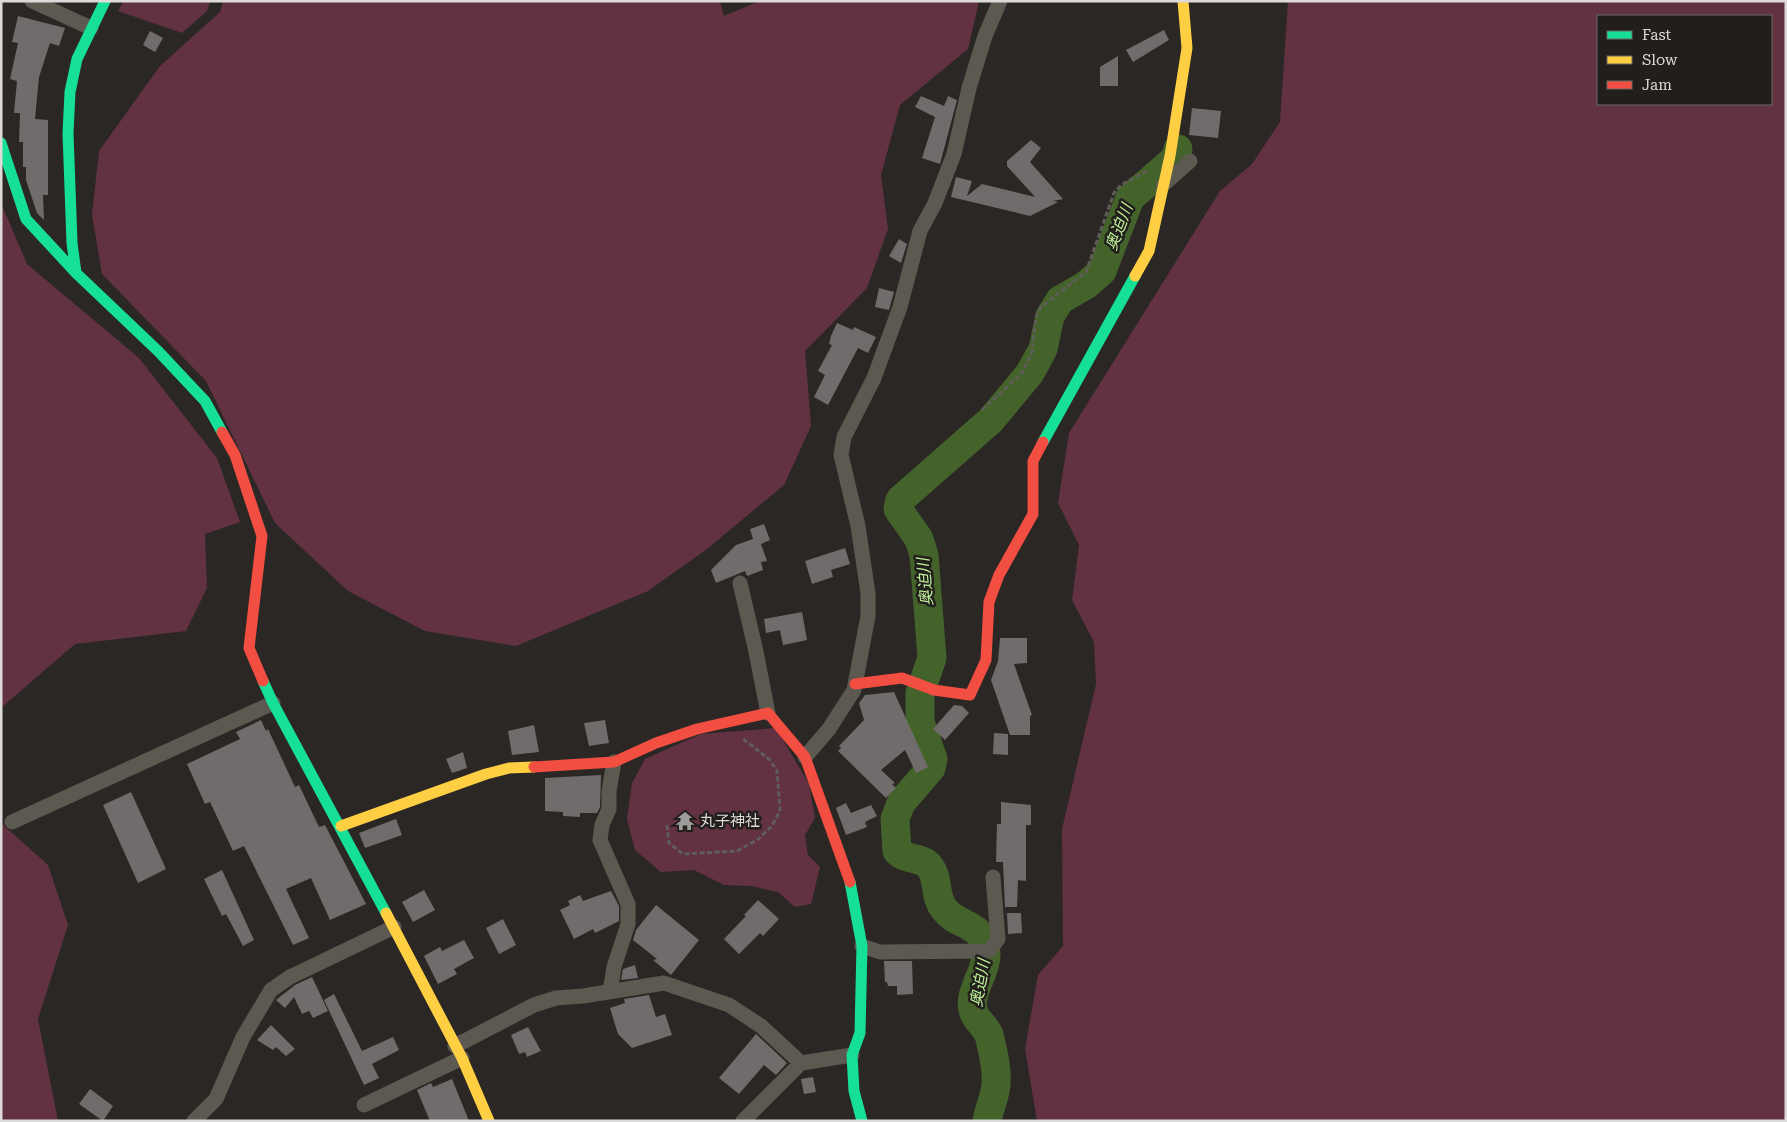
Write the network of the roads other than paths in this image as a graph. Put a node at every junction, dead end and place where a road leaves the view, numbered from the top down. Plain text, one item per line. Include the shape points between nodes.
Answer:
1 (32, 1) edge
2 (105, 1) edge
3 (1000, 1) edge
4 (1183, 1) edge
5 (91, 28) junction
6 (1, 143) edge
7 (1190, 161) dead end
8 (1163, 185) junction
9 (76, 274) junction
10 (740, 584) dead end
11 (855, 684) junction
12 (272, 703) junction
13 (768, 713) junction
14 (805, 757) junction
15 (614, 762) junction
16 (12, 822) dead end
17 (341, 826) junction
18 (994, 877) dead end
19 (394, 927) junction
20 (862, 946) junction
21 (610, 992) junction
22 (458, 1052) junction
23 (852, 1055) junction
24 (801, 1064) junction
25 (364, 1105) dead end
26 (194, 1121) edge
27 (490, 1121) edge
28 (743, 1121) edge
29 (862, 1121) edge

1 - 5 street
2 - 5 street
3 - 11 street via 969,88 954,154 920,231 900,307 874,378 844,437 841,455 858,526 868,593 868,616
4 - 8 street via 1187,48
5 - 9 street via 77,59 70,92 68,133
6 - 9 street via 26,218
7 - 8 street
8 - 11 street via 1149,251 1033,461 1033,514 988,602 986,660 970,695 934,690 902,678
9 - 12 street via 158,351 205,401 236,455 262,536 249,648
10 - 13 street
11 - 14 street via 830,730
12 - 16 street
12 - 17 street
13 - 14 street
13 - 15 street via 696,729
14 - 20 street via 853,891
15 - 17 street via 509,768
15 - 21 street via 609,810 600,840 628,904 628,924 614,967
17 - 19 street
18 - 20 street via 998,939 989,951 880,952
19 - 22 street
19 - 26 street via 290,977 270,990 243,1037 216,1099
20 - 23 street via 860,1033
21 - 22 street via 556,998 534,1005
21 - 24 street via 664,983 729,1005 761,1026
22 - 25 street
22 - 27 street
23 - 24 street
23 - 29 street via 854,1091
24 - 28 street

